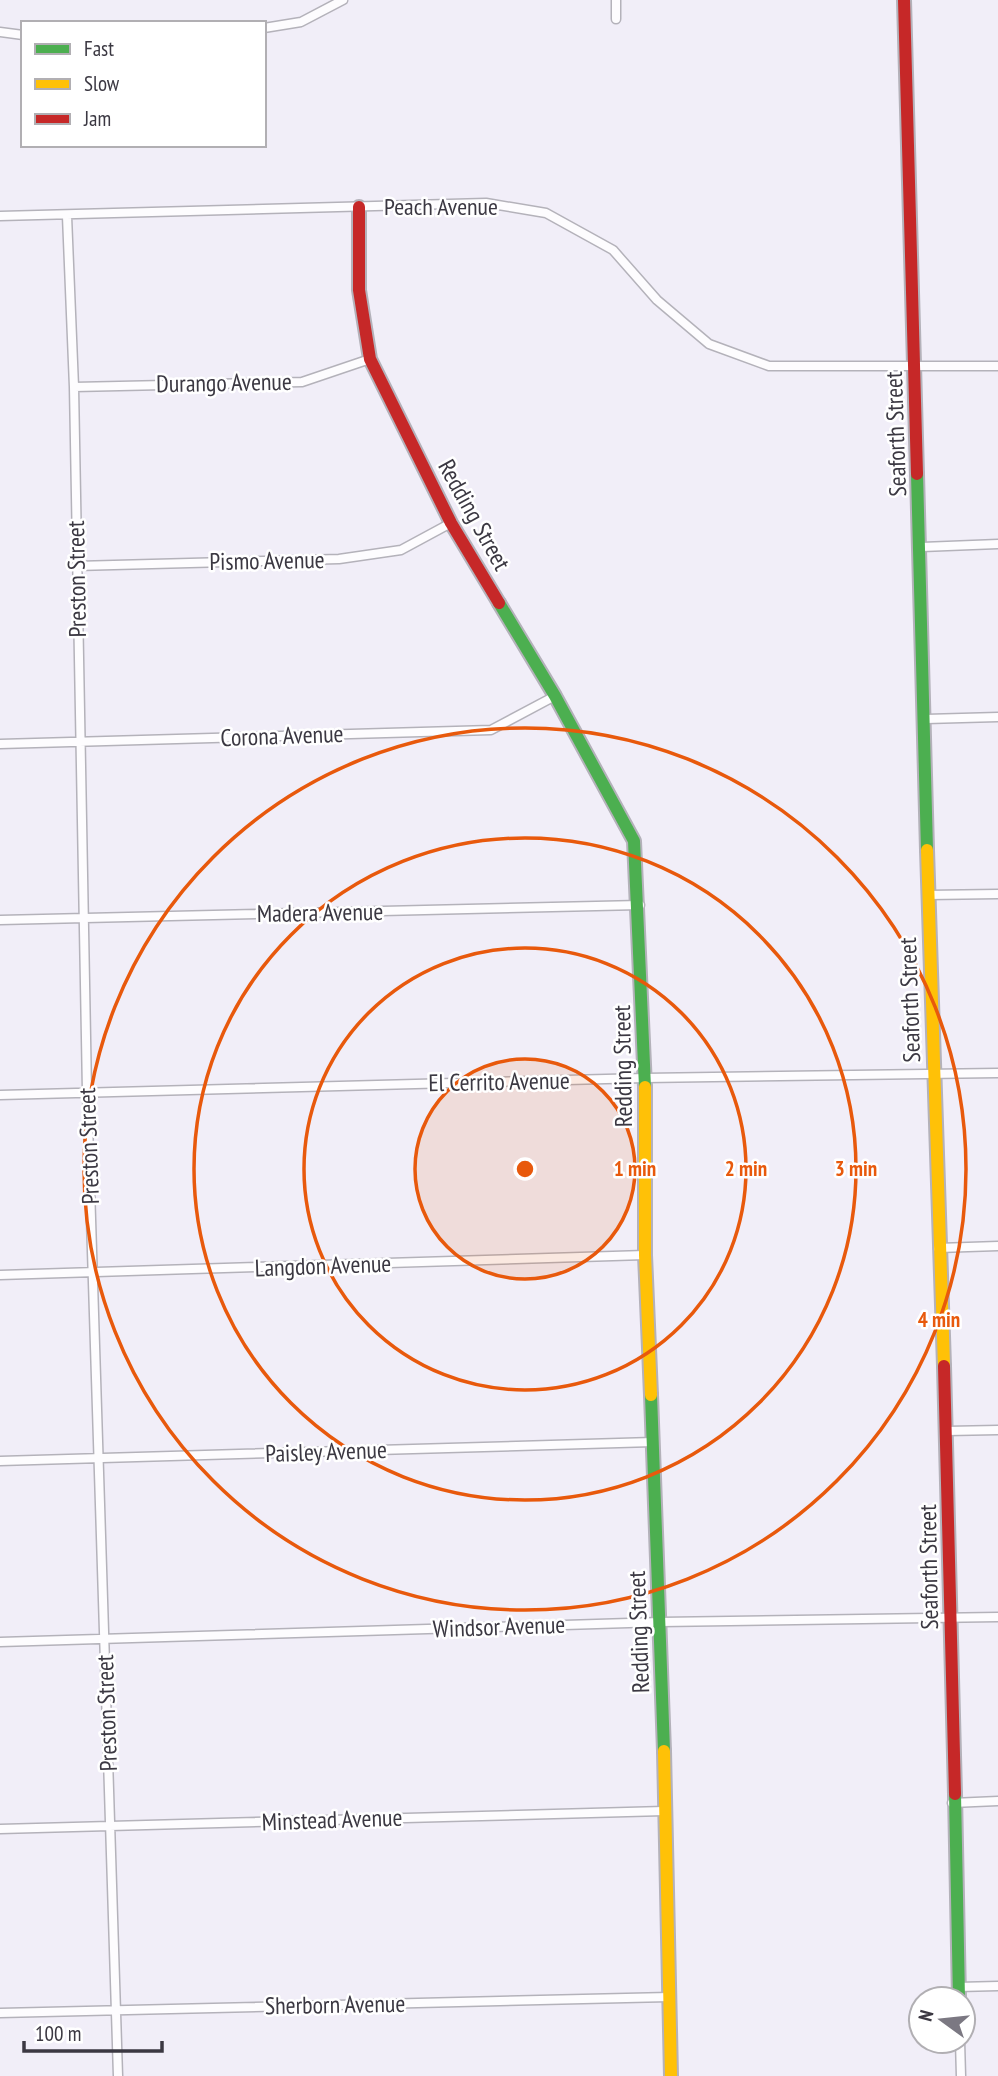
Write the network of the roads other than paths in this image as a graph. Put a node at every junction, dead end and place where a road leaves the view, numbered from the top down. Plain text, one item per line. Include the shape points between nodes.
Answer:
1 (343, 0) edge
2 (616, 0) edge
3 (904, 0) edge
4 (616, 19) dead end
5 (266, 28) edge
6 (0, 32) edge
7 (21, 35) edge
8 (359, 207) junction
9 (0, 216) edge
10 (67, 216) junction
11 (370, 359) junction
12 (998, 366) edge
13 (915, 368) junction
14 (74, 387) junction
15 (451, 523) junction
16 (998, 544) edge
17 (922, 547) junction
18 (76, 566) junction
19 (555, 696) junction
20 (998, 718) edge
21 (926, 719) junction
22 (79, 741) junction
23 (0, 744) edge
24 (998, 894) edge
25 (929, 895) junction
26 (640, 905) junction
27 (86, 918) junction
28 (0, 920) edge
29 (998, 1073) edge
30 (933, 1075) junction
31 (645, 1078) junction
32 (87, 1092) junction
33 (0, 1095) edge
34 (998, 1245) edge
35 (938, 1248) junction
36 (645, 1255) junction
37 (93, 1274) junction
38 (0, 1275) edge
39 (998, 1430) edge
40 (947, 1431) junction
41 (653, 1441) junction
42 (99, 1460) junction
43 (0, 1461) edge
44 (998, 1617) edge
45 (951, 1618) junction
46 (661, 1622) junction
47 (104, 1639) junction
48 (0, 1642) edge
49 (998, 1801) edge
50 (953, 1802) junction
51 (664, 1811) junction
52 (111, 1826) junction
53 (0, 1829) edge
54 (959, 1985) edge
55 (998, 1986) edge
56 (977, 1990) edge
57 (669, 1997) junction
58 (115, 2010) junction
59 (0, 2013) edge
60 (960, 2055) edge
61 (118, 2076) edge
62 (671, 2076) edge
63 (961, 2076) edge

1 - 5 street via 301,22
2 - 4 street
3 - 13 street, Seaforth Street
6 - 7 street
8 - 10 street, Peach Avenue
8 - 11 street, Redding Street via 359,290
8 - 13 street, Peach Avenue via 486,203 546,213 613,250 657,300 709,344 769,366
9 - 10 street, Peach Avenue
10 - 14 street, Preston Street
11 - 14 street, Durango Avenue via 302,382
11 - 15 street, Redding Street
12 - 13 street, Peach Avenue
13 - 17 street, Seaforth Street
14 - 18 street, Preston Street
15 - 18 street, Pismo Avenue via 401,550 339,559
15 - 19 street, Redding Street
16 - 17 street
17 - 21 street, Seaforth Street
18 - 22 street, Preston Street
19 - 22 street, Corona Avenue via 491,730
19 - 26 street, Redding Street via 635,841
20 - 21 street
21 - 25 street, Seaforth Street
22 - 23 street, Corona Avenue
22 - 27 street, Preston Street
24 - 25 street
25 - 30 street, Seaforth Street
26 - 27 street, Madera Avenue
26 - 31 street, Redding Street
27 - 28 street, Madera Avenue
27 - 32 street, Preston Street
29 - 30 street, El Cerrito Avenue
30 - 31 street, El Cerrito Avenue
30 - 35 street, Seaforth Street
31 - 32 street, El Cerrito Avenue
31 - 36 street, Redding Street
32 - 33 street, El Cerrito Avenue
32 - 37 street, Preston Street
34 - 35 street
35 - 40 street, Seaforth Street
36 - 37 street, Langdon Avenue
36 - 41 street, Redding Street
37 - 38 street, Langdon Avenue
37 - 42 street, Preston Street
39 - 40 street
40 - 45 street, Seaforth Street
41 - 42 street, Paisley Avenue
41 - 46 street, Redding Street
42 - 43 street, Paisley Avenue
42 - 47 street, Preston Street
44 - 45 street, Windsor Avenue
45 - 46 street, Windsor Avenue
45 - 50 street, Seaforth Street
46 - 47 street, Windsor Avenue
46 - 51 street, Redding Street
47 - 48 street, Windsor Avenue
47 - 52 street, Preston Street
49 - 50 street
50 - 54 street, Seaforth Street
51 - 52 street, Minstead Avenue
51 - 57 street, Redding Street
52 - 53 street, Minstead Avenue
52 - 58 street, Preston Street
55 - 56 street
57 - 58 street, Sherborn Avenue
57 - 62 street, Redding Street
58 - 59 street, Sherborn Avenue
58 - 61 street, Preston Street
60 - 63 street

